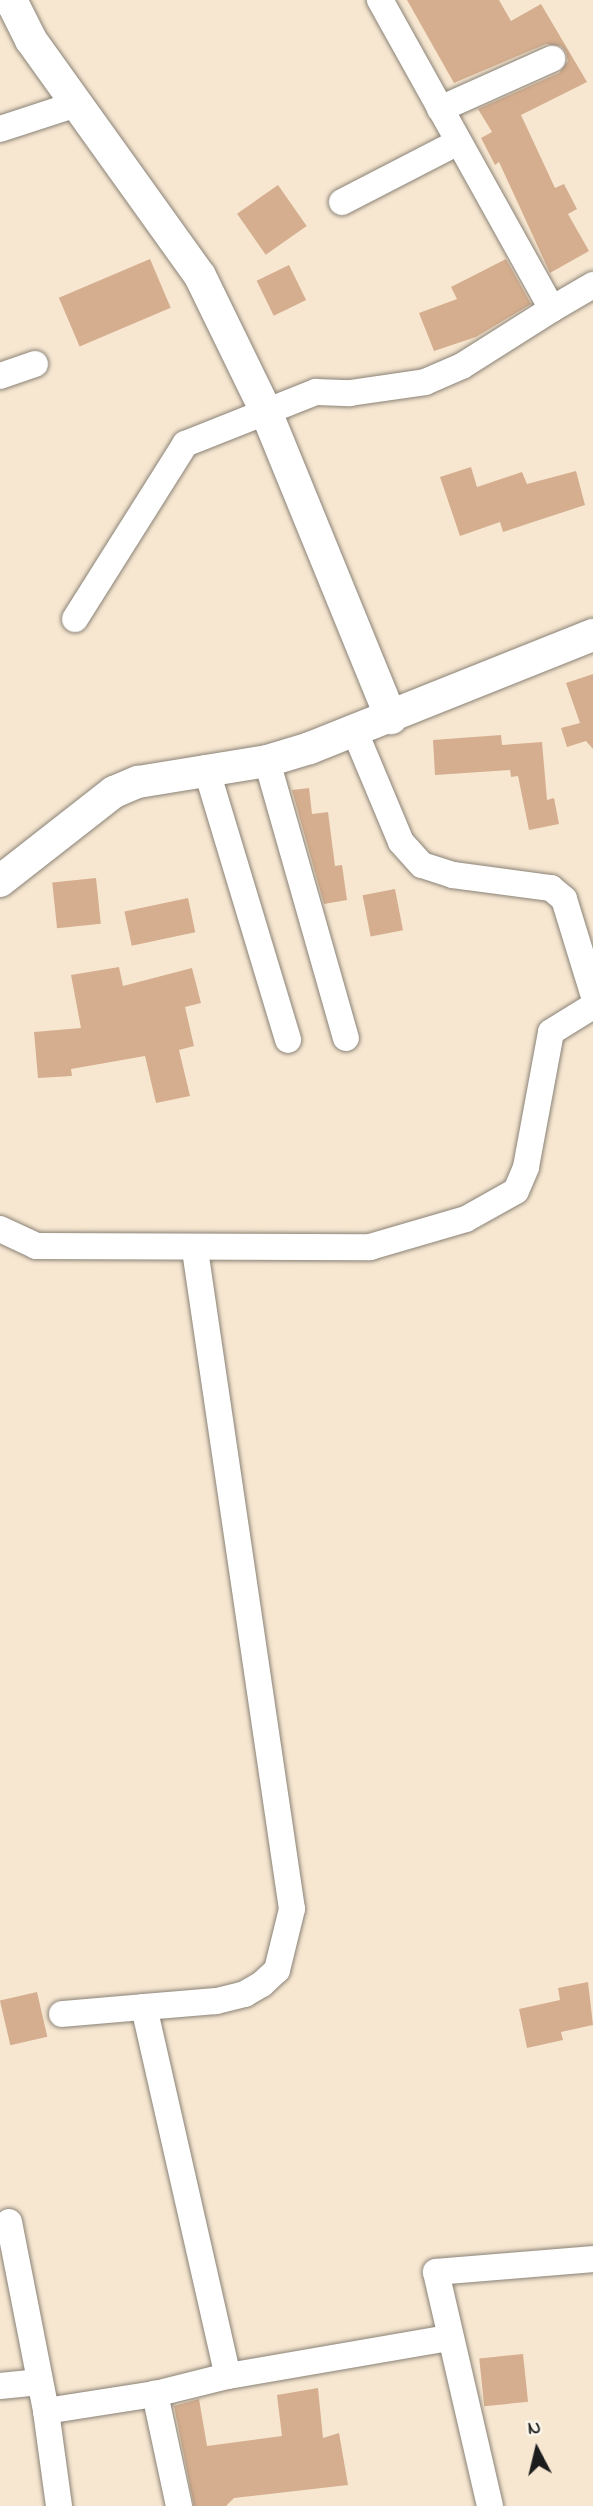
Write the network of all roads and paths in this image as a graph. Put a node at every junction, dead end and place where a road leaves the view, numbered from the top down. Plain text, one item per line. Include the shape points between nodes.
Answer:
1 (11, 0) edge
2 (380, 0) edge
3 (552, 59) dead end
4 (77, 104) junction
5 (440, 109) junction
6 (0, 129) edge
7 (458, 142) junction
8 (342, 202) dead end
9 (593, 285) edge
10 (552, 309) junction
11 (35, 364) dead end
12 (0, 376) edge
13 (265, 409) junction
14 (75, 619) dead end
15 (593, 635) edge
16 (391, 718) junction
17 (355, 732) junction
18 (267, 761) junction
19 (206, 768) junction
20 (0, 881) edge
21 (593, 993) edge
22 (593, 1006) edge
23 (346, 1038) dead end
24 (288, 1040) dead end
25 (0, 1229) edge
26 (195, 1250) junction
27 (144, 2007) junction
28 (62, 2014) dead end
29 (9, 2222) dead end
30 (593, 2259) edge
31 (448, 2338) junction
32 (228, 2376) junction
33 (40, 2382) junction
34 (0, 2386) edge
35 (155, 2393) junction
36 (46, 2411) junction
37 (59, 2506) edge
38 (179, 2506) edge
39 (490, 2506) edge

1 - 4 street via 31,40
2 - 5 street
3 - 5 street
4 - 6 street
4 - 13 street via 200,276
5 - 7 street
7 - 8 street
7 - 10 street
9 - 10 street
10 - 13 street via 463,366 425,382 382,391 316,392
11 - 12 street
13 - 14 street via 185,444
13 - 16 street
15 - 16 street
16 - 17 street
17 - 18 street
17 - 21 street via 401,842 422,865 453,875 551,888 564,899
18 - 19 street
18 - 23 street
19 - 20 street via 138,782 114,792
19 - 24 street
22 - 26 street via 551,1032 526,1167 516,1191 466,1219 370,1247
25 - 26 street via 36,1247
26 - 27 street via 292,1909 277,1970 262,1984 216,2001
27 - 28 street
27 - 32 street
29 - 33 street
30 - 31 street via 436,2272
31 - 32 street
31 - 39 street
32 - 35 street
33 - 34 street
33 - 36 street
35 - 36 street
35 - 38 street
36 - 37 street

